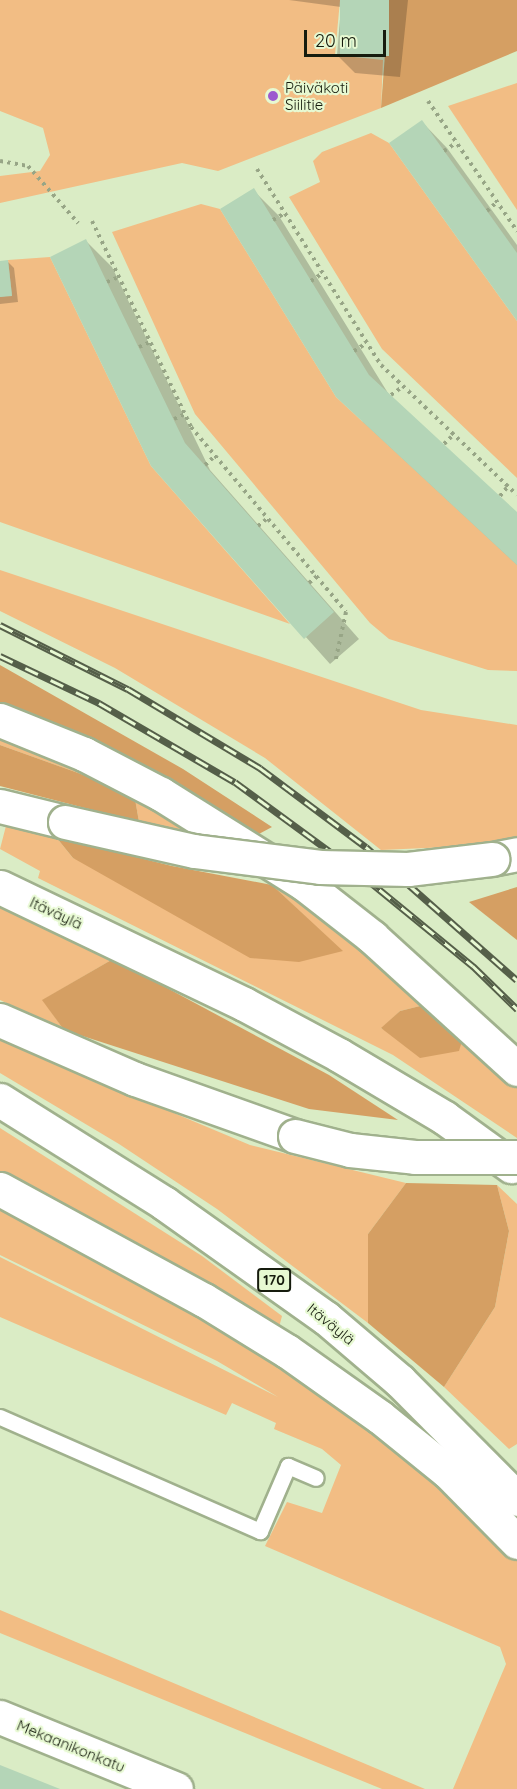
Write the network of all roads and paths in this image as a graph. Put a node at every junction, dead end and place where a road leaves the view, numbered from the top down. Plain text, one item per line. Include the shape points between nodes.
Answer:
1 (428, 101) dead end
2 (456, 143) junction
3 (444, 151) dead end
4 (0, 161) edge
5 (257, 169) dead end
6 (497, 202) junction
7 (487, 211) dead end
8 (285, 213) junction
9 (273, 220) dead end
10 (92, 221) dead end
11 (78, 223) dead end
12 (517, 231) edge
13 (323, 273) junction
14 (119, 277) junction
15 (311, 281) dead end
16 (107, 282) dead end
17 (150, 342) junction
18 (367, 343) junction
19 (139, 347) dead end
20 (354, 351) dead end
21 (402, 387) junction
22 (391, 395) dead end
23 (185, 414) junction
24 (174, 419) dead end
25 (453, 435) junction
26 (444, 444) dead end
27 (215, 456) junction
28 (205, 465) dead end
29 (508, 486) junction
30 (517, 495) edge
31 (500, 496) dead end
32 (268, 518) junction
33 (258, 526) dead end
34 (317, 576) junction
35 (309, 584) dead end
36 (335, 663) dead end
37 (0, 720) edge
38 (0, 806) edge
39 (504, 857) edge
40 (0, 887) edge
41 (0, 1020) edge
42 (517, 1069) edge
43 (0, 1100) edge
44 (517, 1157) edge
45 (517, 1171) edge
46 (0, 1189) edge
47 (0, 1417) edge
48 (316, 1478) dead end
49 (517, 1499) edge
50 (517, 1542) edge
51 (0, 1717) edge
52 (176, 1789) edge

1 - 2 path
2 - 3 path
2 - 6 path
4 - 11 path via 28,166
5 - 8 path
6 - 7 path
6 - 12 path
8 - 9 path
8 - 13 path
10 - 14 path
13 - 15 path
13 - 18 path
14 - 16 path
14 - 17 path
17 - 19 path
17 - 23 path
18 - 20 path
18 - 21 path
21 - 22 path
21 - 25 path
23 - 24 path
23 - 27 path
25 - 26 path
25 - 29 path
27 - 28 path
27 - 32 path
29 - 30 path
29 - 31 path
32 - 33 path
32 - 34 path
34 - 35 path
34 - 36 path via 346,612
37 - 42 main road via 84,754 160,794 303,883 372,937
38 - 39 main road, bridge via 194,851 320,867 408,869
40 - 45 main road, Itäväylä via 244,1004 339,1055 445,1118
41 - 44 main road, bridge via 135,1079 295,1136 350,1150 415,1157
43 - 49 main road, Itäväylä / 170 via 164,1203 326,1318 426,1405
46 - 50 main road via 204,1300 287,1351 380,1417 448,1472
47 - 48 lane via 260,1531 288,1466
51 - 52 main road, Mekaanikonkatu

